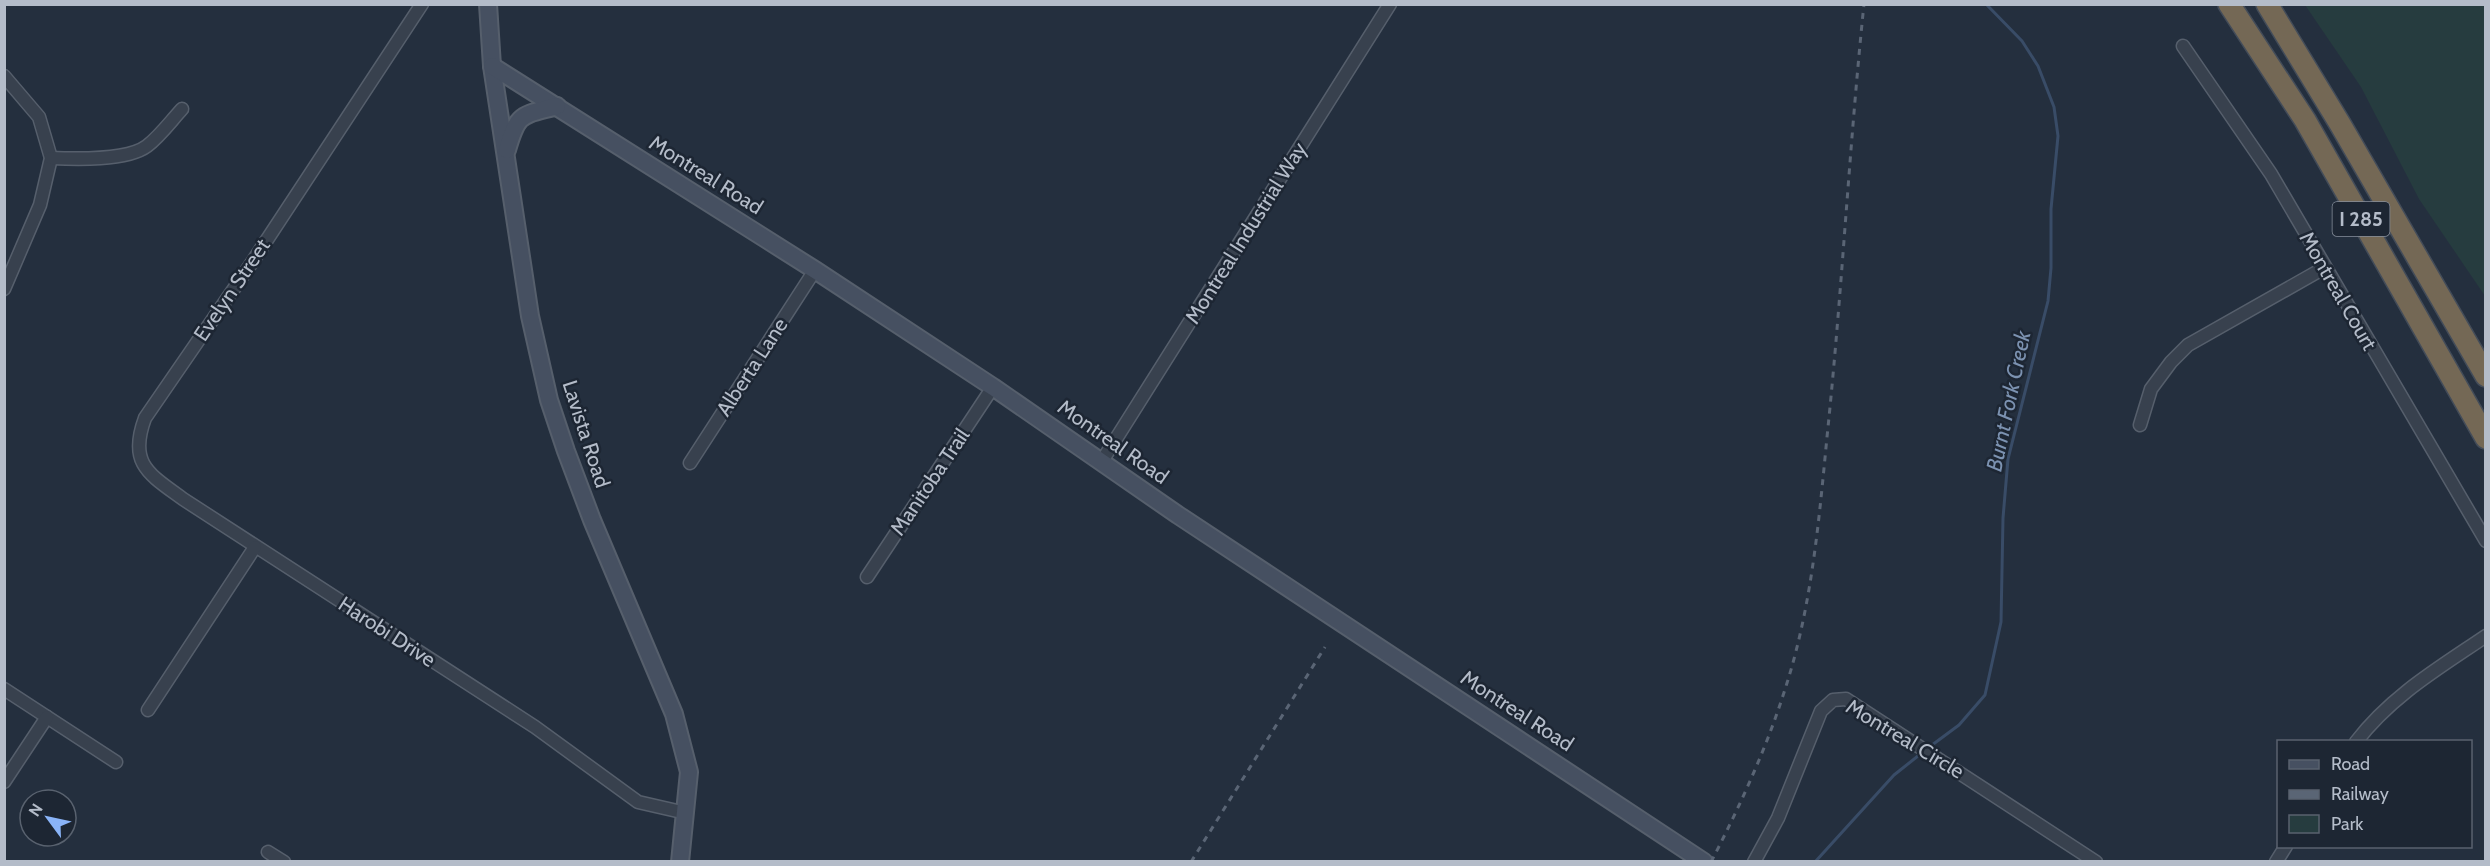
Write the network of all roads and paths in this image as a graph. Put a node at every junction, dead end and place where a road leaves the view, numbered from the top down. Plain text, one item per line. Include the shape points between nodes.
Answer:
1 (422, 4) edge
2 (488, 4) edge
3 (1390, 4) edge
4 (2229, 4) edge
5 (2267, 4) edge
6 (2183, 46) dead end
7 (492, 66) junction
8 (4, 75) edge
9 (557, 106) junction
10 (182, 109) dead end
11 (506, 154) junction
12 (51, 158) junction
13 (2324, 268) junction
14 (815, 270) junction
15 (4, 289) edge
16 (2486, 376) edge
17 (993, 387) junction
18 (2140, 425) dead end
19 (2486, 438) edge
20 (1102, 461) junction
21 (690, 463) dead end
22 (2486, 541) edge
23 (255, 547) junction
24 (867, 577) dead end
25 (2486, 636) edge
26 (4, 689) edge
27 (148, 710) dead end
28 (47, 717) junction
29 (2357, 740) edge
30 (117, 762) dead end
31 (4, 782) edge
32 (686, 813) junction
33 (2285, 848) edge
34 (268, 852) dead end
35 (284, 861) edge
36 (680, 861) edge
37 (1704, 861) edge
38 (1754, 861) edge
39 (2096, 861) edge
40 (2276, 861) edge

1 - 23 street, Evelyn Street via 145,418 140,432 138,448 146,470
2 - 7 street, Lavista Road
3 - 20 street, Montreal Industrial Way
4 - 19 highway, I 285 via 2306,120
5 - 16 highway, I 285
6 - 13 street, Montreal Court via 2271,174
7 - 9 street, Montreal Road
7 - 11 street, Lavista Road
8 - 12 street via 39,117
9 - 11 street via 519,118
9 - 14 street, Montreal Road
10 - 12 street via 146,147 113,157
11 - 32 street, Lavista Road via 530,316 549,400 594,524 674,714 689,772
12 - 15 street via 40,205
13 - 18 street via 2188,345 2151,389
13 - 22 street, Montreal Court
14 - 17 street, Montreal Road
14 - 21 street, Alberta Lane
17 - 20 street, Montreal Road
17 - 24 street, Manitoba Trail
20 - 37 street, Montreal Road
23 - 27 street
23 - 32 street, Harobi Drive via 535,727 638,802
25 - 29 street via 2403,692
26 - 28 street
28 - 30 street
28 - 31 street
32 - 36 street, Lavista Road
33 - 40 street
34 - 35 street
38 - 39 street, Montreal Circle via 1778,818 1821,711 1833,700 1846,699

